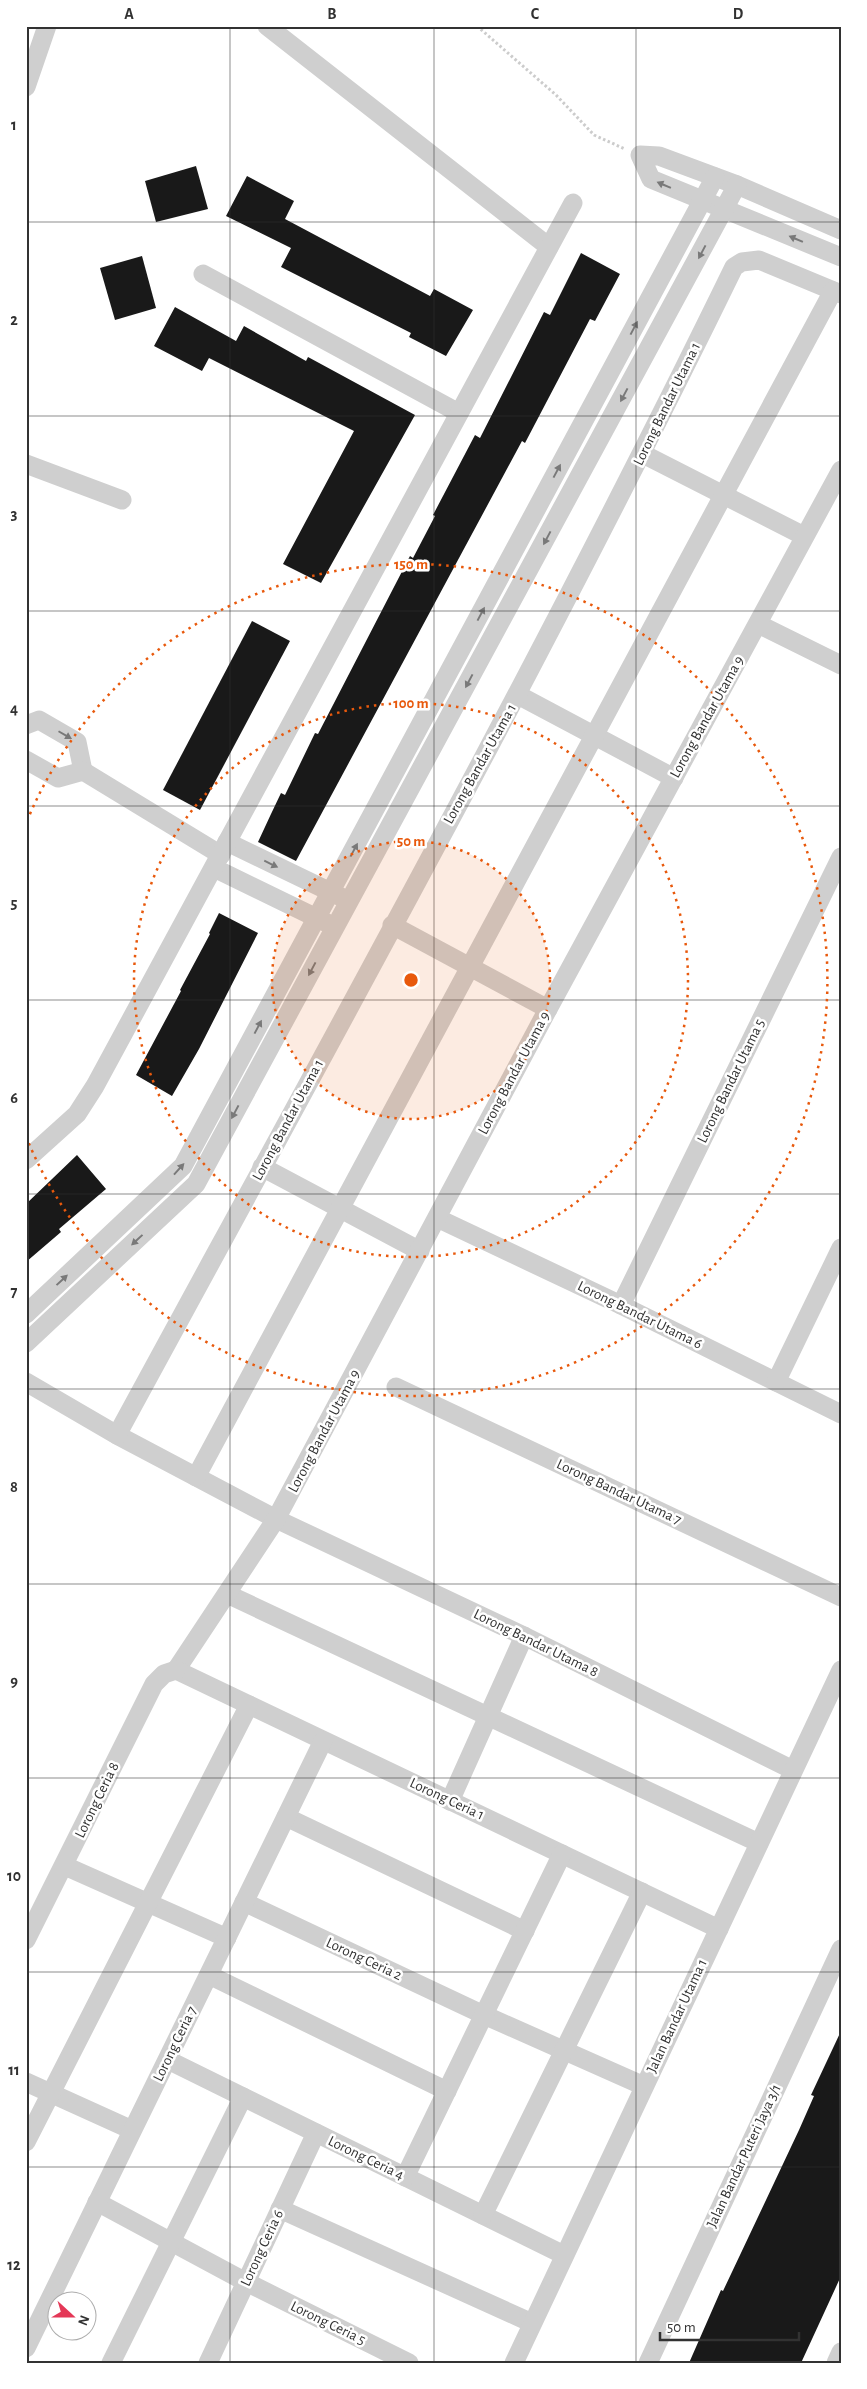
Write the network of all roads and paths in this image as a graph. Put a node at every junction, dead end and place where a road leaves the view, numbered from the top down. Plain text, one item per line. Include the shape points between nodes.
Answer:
1 (47, 26) edge
2 (267, 26) edge
3 (477, 26) edge
4 (26, 86) edge
5 (640, 155) junction
6 (715, 177) junction
7 (737, 185) junction
8 (702, 201) junction
9 (573, 203) dead end
10 (725, 209) junction
11 (841, 230) edge
12 (549, 247) junction
13 (841, 258) edge
14 (203, 274) dead end
15 (837, 292) edge
16 (459, 413) junction
17 (643, 454) junction
18 (26, 464) edge
19 (838, 480) edge
20 (723, 495) junction
21 (122, 500) dead end
22 (804, 536) junction
23 (758, 624) junction
24 (841, 665) edge
25 (518, 695) junction
26 (26, 725) edge
27 (594, 736) junction
28 (26, 760) edge
29 (83, 771) junction
30 (674, 778) junction
31 (220, 855) junction
32 (841, 857) edge
33 (298, 877) junction
34 (331, 893) junction
35 (285, 902) junction
36 (350, 902) junction
37 (317, 918) junction
38 (392, 925) junction
39 (335, 926) junction
40 (470, 967) junction
41 (548, 1009) junction
42 (26, 1160) edge
43 (262, 1167) junction
44 (340, 1209) junction
45 (437, 1218) junction
46 (841, 1248) edge
47 (420, 1251) junction
48 (621, 1305) junction
49 (26, 1314) edge
50 (26, 1343) edge
51 (26, 1382) edge
52 (776, 1382) junction
53 (396, 1387) dead end
54 (841, 1414) edge
55 (117, 1435) junction
56 (196, 1477) junction
57 (276, 1519) junction
58 (227, 1594) junction
59 (841, 1597) edge
60 (524, 1636) junction
61 (176, 1670) junction
62 (841, 1670) edge
63 (249, 1705) junction
64 (488, 1716) junction
65 (323, 1741) junction
66 (793, 1770) junction
67 (450, 1801) junction
68 (286, 1817) junction
69 (759, 1843) junction
70 (562, 1854) junction
71 (65, 1866) junction
72 (642, 1892) junction
73 (244, 1902) junction
74 (148, 1903) junction
75 (718, 1929) junction
76 (525, 1931) junction
77 (227, 1938) junction
78 (26, 1940) edge
79 (841, 1949) edge
80 (209, 1975) junction
81 (484, 2015) junction
82 (564, 2050) junction
83 (168, 2060) junction
84 (26, 2082) edge
85 (644, 2086) junction
86 (447, 2090) junction
87 (51, 2094) junction
88 (243, 2097) junction
89 (132, 2130) junction
90 (316, 2133) junction
91 (26, 2142) edge
92 (405, 2177) junction
93 (97, 2202) junction
94 (280, 2209) junction
95 (483, 2216) junction
96 (171, 2242) junction
97 (564, 2255) junction
98 (246, 2282) junction
99 (532, 2323) junction
100 (26, 2348) edge
101 (841, 2352) edge
102 (111, 2363) edge
103 (208, 2363) edge
104 (410, 2363) edge
105 (514, 2363) edge
106 (648, 2363) edge
107 (836, 2363) edge

1 - 4 street
2 - 12 street
3 - 5 path via 556,95 594,135
5 - 6 street via 659,156
8 -> 5 street via 651,179
6 - 7 street
6 - 8 street
7 - 10 street
7 - 11 street
8 - 10 street
34 -> 8 street
9 - 12 street
13 -> 10 street
10 -> 36 street
12 - 16 street
14 - 16 street
15 - 17 street, Lorong Bandar Utama 1 via 759,260 742,262 734,267
15 - 20 street
16 - 31 street
17 - 20 street
17 - 25 street, Lorong Bandar Utama 1
18 - 21 street
19 - 22 street, Lorong Bandar Utama 9
20 - 22 street
20 - 27 street
22 - 23 street, Lorong Bandar Utama 9
23 - 24 street
23 - 30 street, Lorong Bandar Utama 9
25 - 27 street
25 - 38 street, Lorong Bandar Utama 1
26 -> 29 street via 39,720 77,742
27 - 30 street
27 - 40 street
28 - 29 street via 58,778
29 - 31 street
30 - 41 street, Lorong Bandar Utama 9
31 -> 33 street
31 - 35 street
31 - 42 street via 95,1086 77,1114
32 - 48 street, Lorong Bandar Utama 5
33 - 34 street
33 - 35 street
34 - 36 street
34 - 37 street
35 - 37 street
36 - 39 street
37 - 39 street
49 -> 37 street via 183,1166
38 - 40 street
38 - 43 street, Lorong Bandar Utama 1
39 -> 50 street via 196,1184
40 - 41 street
40 - 44 street
41 - 45 street, Lorong Bandar Utama 9
43 - 44 street
43 - 55 street, Lorong Bandar Utama 1
44 - 47 street
44 - 56 street
45 - 47 street, Lorong Bandar Utama 9
45 - 48 street, Lorong Bandar Utama 6
46 - 52 street
47 - 57 street, Lorong Bandar Utama 9
48 - 52 street, Lorong Bandar Utama 6
51 - 55 street, Lorong Bandar Utama 8
52 - 54 street, Lorong Bandar Utama 6
53 - 59 street, Lorong Bandar Utama 7
55 - 56 street, Lorong Bandar Utama 8
56 - 57 street, Lorong Bandar Utama 8
57 - 58 street, Lorong Bandar Utama 9
57 - 60 street, Lorong Bandar Utama 8
58 - 61 street, Lorong Bandar Utama 9
58 - 64 street
60 - 64 street
60 - 66 street, Lorong Bandar Utama 8
61 - 63 street, Lorong Ceria 1
61 - 71 street, Lorong Ceria 8 via 164,1674 154,1684
62 - 66 street, Jalan Bandar Utama 1
63 - 65 street, Lorong Ceria 1
63 - 74 street
64 - 67 street
64 - 69 street
65 - 67 street, Lorong Ceria 1
65 - 68 street, Lorong Ceria 7
66 - 69 street, Jalan Bandar Utama 1
67 - 70 street, Lorong Ceria 1
68 - 73 street, Lorong Ceria 7
68 - 76 street
69 - 75 street, Jalan Bandar Utama 1
70 - 72 street, Lorong Ceria 1
70 - 76 street
71 - 74 street
71 - 78 street, Lorong Ceria 8
72 - 75 street, Lorong Ceria 1
72 - 82 street
73 - 77 street, Lorong Ceria 7
73 - 81 street, Lorong Ceria 2
74 - 77 street
74 - 87 street
75 - 85 street, Jalan Bandar Utama 1
76 - 81 street
77 - 80 street, Lorong Ceria 7
79 - 106 street, Jalan Bandar Puteri Jaya 3/1
80 - 83 street, Lorong Ceria 7
80 - 86 street
81 - 82 street, Lorong Ceria 2
81 - 86 street
82 - 85 street, Lorong Ceria 2
82 - 95 street
83 - 88 street, Lorong Ceria 4
83 - 89 street, Lorong Ceria 7
84 - 87 street
85 - 97 street, Jalan Bandar Utama 1
86 - 92 street
87 - 89 street
87 - 91 street
88 - 90 street, Lorong Ceria 4
88 - 96 street
89 - 93 street, Lorong Ceria 7
90 - 92 street, Lorong Ceria 4
90 - 94 street, Lorong Ceria 6
92 - 95 street, Lorong Ceria 4
93 - 96 street, Lorong Ceria 5
93 - 100 street, Lorong Ceria 7
94 - 98 street, Lorong Ceria 6
94 - 99 street
95 - 97 street, Lorong Ceria 4
96 - 98 street, Lorong Ceria 5
96 - 102 street
97 - 99 street, Jalan Bandar Utama 1
98 - 103 street, Lorong Ceria 6
98 - 104 street, Lorong Ceria 5
99 - 105 street, Jalan Bandar Utama 1
101 - 107 street

